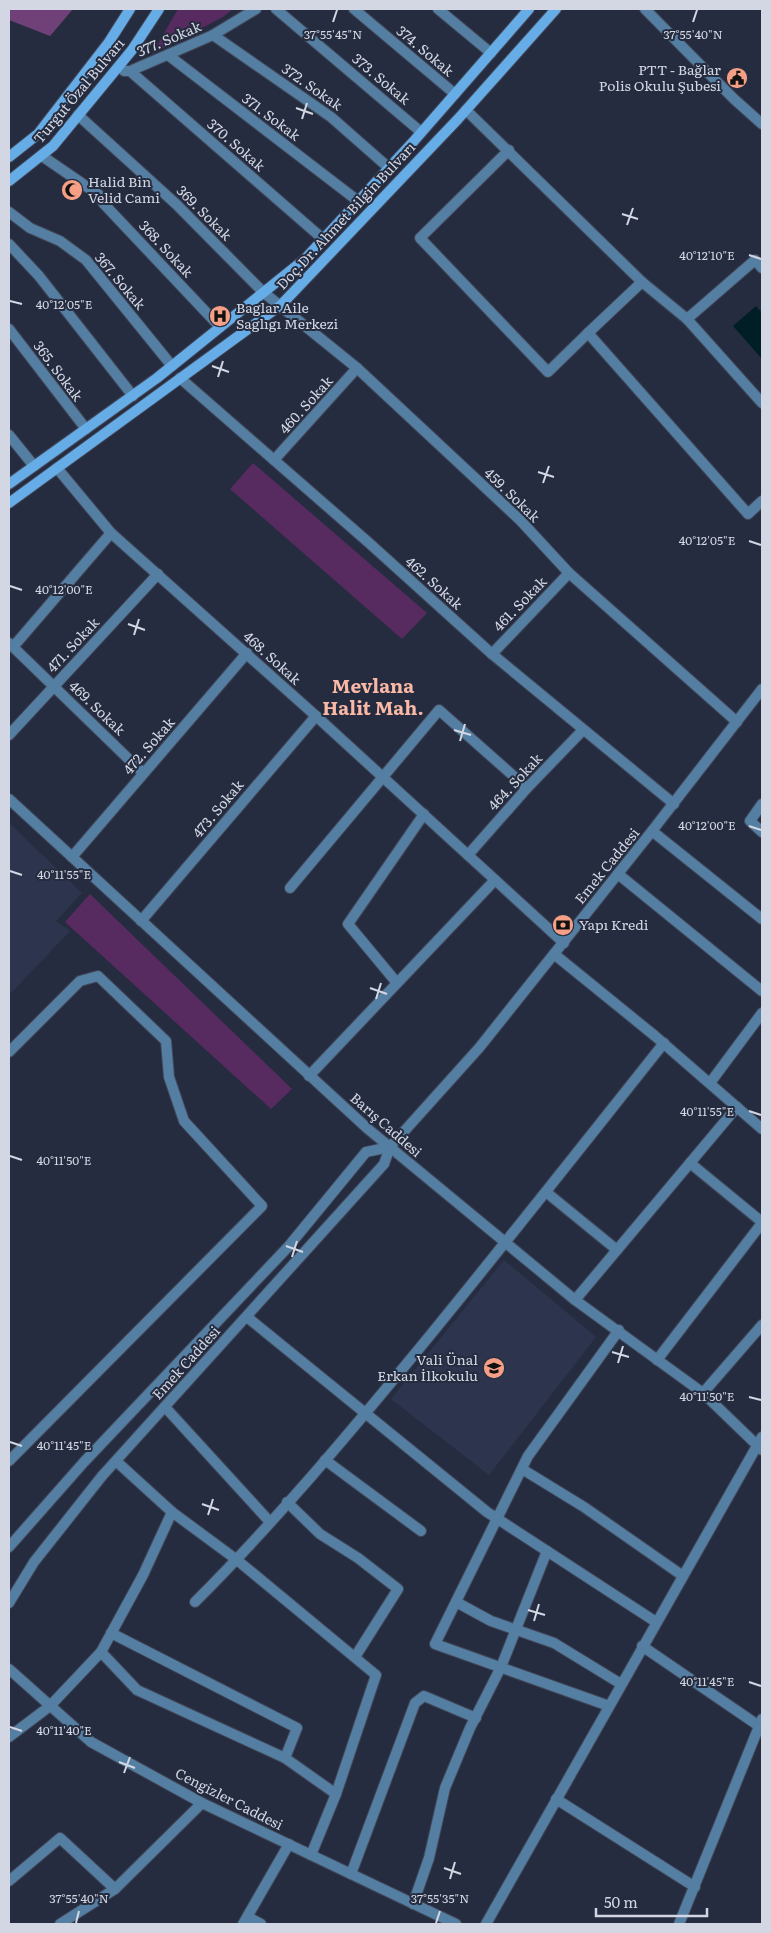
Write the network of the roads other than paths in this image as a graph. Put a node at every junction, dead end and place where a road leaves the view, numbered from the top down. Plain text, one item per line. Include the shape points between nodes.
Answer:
1 (130, 9) edge
2 (159, 9) edge
3 (256, 9) edge
4 (276, 9) edge
5 (354, 9) edge
6 (438, 9) edge
7 (530, 9) edge
8 (556, 9) edge
9 (644, 9) edge
10 (213, 35) junction
11 (491, 53) junction
12 (168, 55) junction
13 (116, 70) junction
14 (130, 71) junction
15 (455, 94) junction
16 (466, 110) junction
17 (78, 116) junction
18 (762, 124) edge
19 (422, 132) junction
20 (509, 150) junction
21 (42, 156) junction
22 (9, 157) edge
23 (389, 168) junction
24 (9, 181) edge
25 (358, 201) junction
26 (9, 212) edge
27 (323, 239) junction
28 (9, 244) edge
29 (762, 268) edge
30 (642, 282) junction
31 (263, 292) junction
32 (281, 305) junction
33 (687, 319) junction
34 (220, 328) junction
35 (9, 329) edge
36 (588, 333) junction
37 (172, 366) junction
38 (357, 368) junction
39 (180, 378) junction
40 (133, 396) junction
41 (762, 402) edge
42 (86, 429) junction
43 (9, 435) edge
44 (274, 460) junction
45 (34, 466) junction
46 (57, 468) junction
47 (9, 484) edge
48 (762, 501) edge
49 (9, 503) edge
50 (111, 533) junction
51 (569, 573) junction
52 (158, 574) junction
53 (11, 645) edge
54 (247, 653) junction
55 (492, 654) junction
56 (54, 686) junction
57 (760, 695) edge
58 (316, 716) junction
59 (737, 722) junction
60 (583, 730) junction
61 (9, 735) edge
62 (143, 773) junction
63 (383, 778) junction
64 (527, 788) junction
65 (9, 799) edge
66 (674, 804) junction
67 (762, 804) edge
68 (424, 814) junction
69 (652, 831) junction
70 (762, 832) edge
71 (468, 855) junction
72 (72, 857) junction
73 (618, 874) junction
74 (495, 880) junction
75 (290, 888) dead end
76 (762, 919) edge
77 (141, 921) junction
78 (564, 943) junction
79 (554, 954) junction
80 (397, 983) junction
81 (762, 991) edge
82 (762, 1013) edge
83 (664, 1043) junction
84 (9, 1052) edge
85 (309, 1076) junction
86 (710, 1083) junction
87 (737, 1107) junction
88 (762, 1129) edge
89 (390, 1147) junction
90 (690, 1163) junction
91 (546, 1192) junction
92 (762, 1223) edge
93 (506, 1243) junction
94 (617, 1250) junction
95 (575, 1300) junction
96 (247, 1317) junction
97 (762, 1324) edge
98 (618, 1330) junction
99 (657, 1360) junction
100 (703, 1394) junction
101 (165, 1408) junction
102 (366, 1413) junction
103 (760, 1444) edge
104 (325, 1460) junction
105 (9, 1461) edge
106 (116, 1461) junction
107 (522, 1469) junction
108 (287, 1502) junction
109 (172, 1512) junction
110 (498, 1519) junction
111 (270, 1522) junction
112 (421, 1531) dead end
113 (9, 1547) edge
114 (547, 1551) junction
115 (237, 1560) junction
116 (683, 1576) junction
117 (195, 1602) dead end
118 (456, 1602) junction
119 (9, 1603) edge
120 (656, 1622) junction
121 (515, 1630) junction
122 (111, 1633) junction
123 (642, 1646) junction
124 (101, 1652) junction
125 (355, 1658) junction
126 (501, 1667) junction
127 (9, 1669) edge
128 (621, 1684) junction
129 (50, 1706) junction
130 (609, 1706) junction
131 (476, 1718) junction
132 (761, 1724) edge
133 (9, 1738) edge
134 (285, 1758) junction
135 (336, 1794) junction
136 (556, 1799) junction
137 (202, 1802) junction
138 (289, 1844) junction
139 (311, 1855) junction
140 (352, 1874) junction
141 (9, 1881) edge
142 (695, 1887) junction
143 (115, 1889) junction
144 (413, 1904) junction
145 (246, 1920) edge
146 (60, 1924) edge
147 (261, 1924) edge
148 (456, 1924) edge
149 (486, 1924) edge
150 (679, 1924) edge

1 - 22 main road, Turgut Özal Bulvarı via 109,42 38,134
2 - 13 main road, Turgut Özal Bulvarı
3 - 10 street, 377. Sokak
4 - 19 street, 373. Sokak
5 - 15 street, 374. Sokak
6 - 11 street
7 - 11 main road, Doç.Dr. Ahmet Bilgin Bulvarı
8 - 16 main road, Doç.Dr. Ahmet Bilgin Bulvarı
9 - 18 street
10 - 12 street, 377. Sokak
10 - 23 street, 372. Sokak via 331,117
11 - 15 main road, Doç.Dr. Ahmet Bilgin Bulvarı
12 - 14 street, 377. Sokak
12 - 25 street, 371. Sokak
13 - 14 street, 377. Sokak
13 - 17 main road, Turgut Özal Bulvarı
14 - 27 street, 370. Sokak
15 - 19 main road, Doç.Dr. Ahmet Bilgin Bulvarı
16 - 20 street
16 - 32 main road, Doç.Dr. Ahmet Bilgin Bulvarı
17 - 21 main road, Turgut Özal Bulvarı
17 - 31 street, 369. Sokak via 176,204
19 - 23 main road, Doç.Dr. Ahmet Bilgin Bulvarı
20 - 30 street
20 - 36 street via 420,238 548,372
21 - 24 main road, Turgut Özal Bulvarı
21 - 34 street, 368. Sokak via 99,195
23 - 25 main road, Doç.Dr. Ahmet Bilgin Bulvarı
25 - 27 main road, Doç.Dr. Ahmet Bilgin Bulvarı
26 - 37 street, 367. Sokak via 86,260
27 - 31 main road, Doç.Dr. Ahmet Bilgin Bulvarı via 305,259
28 - 40 street via 39,276
29 - 33 street via 755,260
30 - 33 street
30 - 36 street
31 - 32 street, 459. Sokak
31 - 34 main road, Doç.Dr. Ahmet Bilgin Bulvarı
32 - 38 street, 459. Sokak
32 - 39 main road, Doç.Dr. Ahmet Bilgin Bulvarı
33 - 41 street
34 - 37 main road, Doç.Dr. Ahmet Bilgin Bulvarı
35 - 42 street, 365. Sokak
36 - 48 street via 748,514
37 - 40 main road, Doç.Dr. Ahmet Bilgin Bulvarı
38 - 44 street, 460. Sokak
38 - 51 street, 459. Sokak via 520,520
39 - 44 street, 462. Sokak
39 - 46 main road, Doç.Dr. Ahmet Bilgin Bulvarı
40 - 42 main road, Doç.Dr. Ahmet Bilgin Bulvarı
42 - 45 main road, Doç.Dr. Ahmet Bilgin Bulvarı
43 - 45 street
44 - 55 street, 462. Sokak
45 - 47 main road, Doç.Dr. Ahmet Bilgin Bulvarı
46 - 49 main road, Doç.Dr. Ahmet Bilgin Bulvarı
46 - 50 street, 468. Sokak
50 - 52 street, 468. Sokak
50 - 53 street
51 - 55 street, 461. Sokak
51 - 59 street, 459. Sokak
52 - 54 street, 468. Sokak
52 - 56 street, 471. Sokak
53 - 56 street, 469. Sokak
54 - 58 street, 468. Sokak
54 - 62 street, 472. Sokak
55 - 60 street, 462. Sokak
56 - 61 street, 471. Sokak
56 - 62 street, 469. Sokak
57 - 59 street, Emek Caddesi
58 - 63 street, 468. Sokak
58 - 77 street, 473. Sokak
59 - 66 street, Emek Caddesi
60 - 64 street, 464. Sokak
60 - 66 street, 462. Sokak
62 - 72 street, 472. Sokak
63 - 64 street via 439,710
63 - 68 street, 468. Sokak
63 - 75 street
64 - 71 street, 464. Sokak
65 - 72 street, Barış Caddesi
66 - 69 street, Emek Caddesi
67 - 70 street via 750,821
68 - 71 street, 468. Sokak
68 - 80 street via 348,924
69 - 73 street, Emek Caddesi
69 - 76 street
71 - 74 street, 468. Sokak
72 - 77 street, Barış Caddesi
73 - 78 street, Emek Caddesi
73 - 81 street
74 - 78 street, 468. Sokak
74 - 80 street
77 - 85 street, Barış Caddesi
78 - 79 street, Emek Caddesi
79 - 83 street
79 - 89 street, Emek Caddesi via 479,1048
80 - 85 street
82 - 86 street
83 - 86 street
83 - 91 street
84 - 105 street via 80,981 98,976 166,1041 169,1077 184,1121 262,1206
85 - 89 street, Barış Caddesi
86 - 87 street
87 - 88 street
87 - 90 street
89 - 93 street, Barış Caddesi
89 - 96 street, Emek Caddesi via 384,1164
89 - 113 street, Emek Caddesi via 366,1152 288,1247 84,1462
90 - 92 street
90 - 94 street
91 - 93 street
91 - 94 street
92 - 99 street
93 - 95 street, Barış Caddesi
93 - 102 street
94 - 95 street
95 - 98 street, Barış Caddesi
96 - 101 street, Emek Caddesi
96 - 102 street
97 - 100 street
98 - 99 street, Barış Caddesi
98 - 107 street
99 - 100 street, Barış Caddesi
100 - 103 street, Barış Caddesi
101 - 106 street, Emek Caddesi
101 - 111 street
102 - 104 street
102 - 110 street
103 - 116 street
104 - 108 street
104 - 112 street
106 - 109 street
106 - 119 street, Emek Caddesi via 34,1562
107 - 110 street
107 - 116 street via 584,1507
108 - 111 street
108 - 125 street via 320,1534 358,1558 398,1590
109 - 115 street
109 - 122 street
110 - 114 street
110 - 118 street
111 - 115 street
114 - 120 street
114 - 121 street
115 - 117 street
115 - 125 street
116 - 120 street
118 - 121 street via 490,1621
118 - 126 street via 435,1644
120 - 123 street
121 - 126 street
121 - 128 street via 554,1643
122 - 124 street
122 - 134 street via 297,1728
123 - 128 street
123 - 132 street
124 - 129 street
124 - 134 street via 136,1690
125 - 135 street via 376,1675
126 - 130 street
126 - 131 street
127 - 129 street, Cengizler Caddesi
128 - 130 street
129 - 133 street
129 - 137 street, Cengizler Caddesi via 90,1742
130 - 136 street
131 - 140 street via 424,1696 415,1703
131 - 144 street via 445,1788 429,1858
132 - 142 street
134 - 135 street
135 - 139 street
136 - 142 street
136 - 149 street
137 - 138 street, Cengizler Caddesi
137 - 143 street
138 - 139 street, Cengizler Caddesi
138 - 145 street
139 - 140 street, Cengizler Caddesi
140 - 144 street, Cengizler Caddesi
141 - 143 street via 60,1838
142 - 150 street
143 - 146 street
144 - 148 street, Cengizler Caddesi
145 - 147 street

